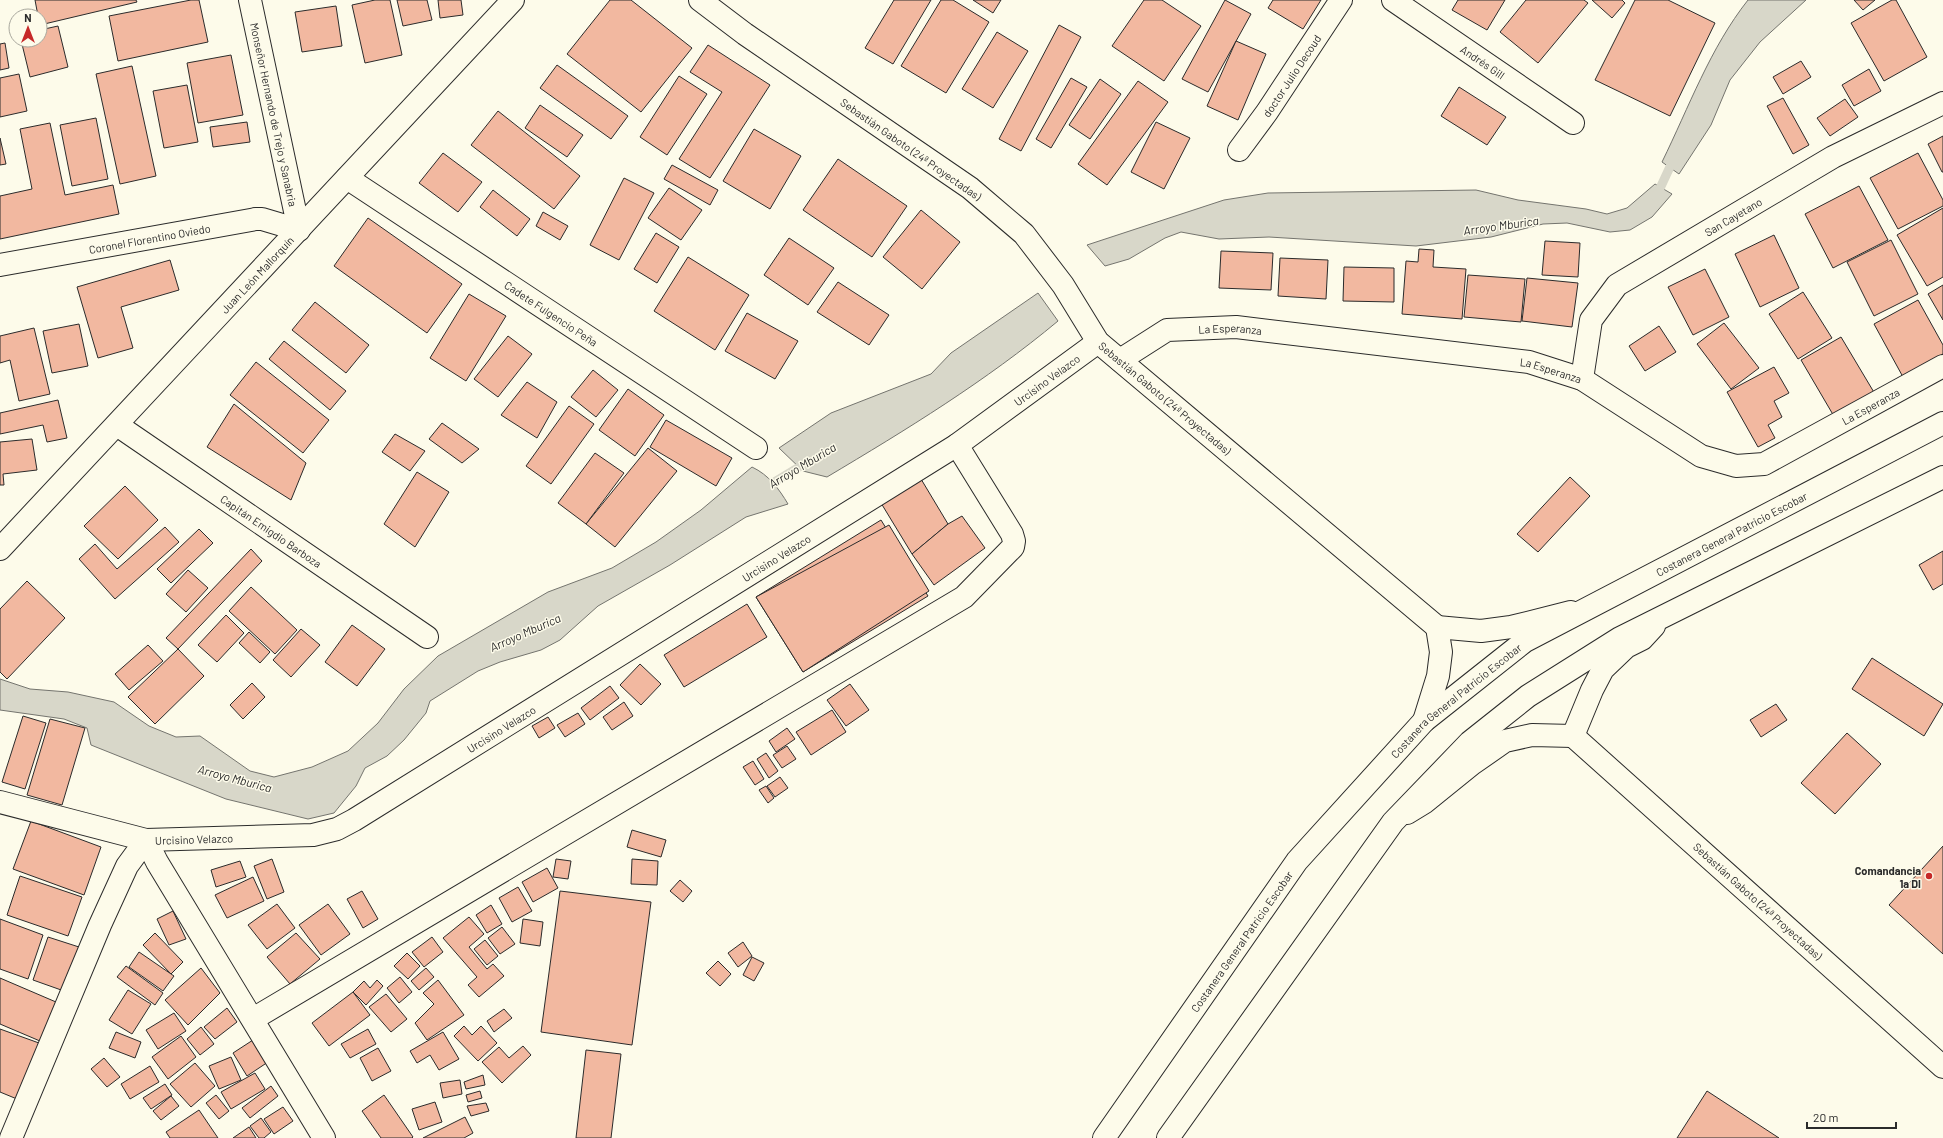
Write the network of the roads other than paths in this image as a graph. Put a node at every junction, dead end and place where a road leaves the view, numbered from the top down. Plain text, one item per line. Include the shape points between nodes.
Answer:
1 (250, 0) edge
2 (513, 0) edge
3 (700, 0) edge
4 (1341, 0) edge
5 (1392, 0) edge
6 (1943, 103) edge
7 (1573, 123) dead end
8 (1239, 150) dead end
9 (347, 178) junction
10 (299, 230) junction
11 (0, 265) edge
12 (1098, 342) junction
13 (1120, 360) junction
14 (1943, 366) edge
15 (1582, 379) junction
16 (1943, 423) edge
17 (117, 424) junction
18 (957, 445) junction
19 (756, 448) dead end
20 (1943, 477) edge
21 (0, 549) edge
22 (1588, 608) junction
23 (1665, 615) junction
24 (1437, 627) junction
25 (427, 637) dead end
26 (1424, 721) junction
27 (1573, 736) junction
28 (0, 802) edge
29 (1393, 822) junction
30 (146, 840) junction
31 (253, 1019) junction
32 (1943, 1067) edge
33 (0, 1135) edge
34 (7, 1138) edge
35 (11, 1138) edge
36 (324, 1138) edge
37 (1104, 1138) edge
38 (1168, 1138) edge

1 - 10 main road, Monseñor Hernando de Trejo y Sanabria
2 - 9 main road, Juan León Mallorquín
3 - 12 main road, Sebastián Gaboto (24ª Proyectadas) via 745,34 970,188 1024,234 1063,285
4 - 8 main road, doctor Julio Decoud
5 - 7 main road, Andrés Gill
6 - 15 main road, San Cayetano via 1834,157 1617,285 1591,320
9 - 10 main road, Juan León Mallorquín
9 - 19 main road, Cadete Fulgencio Peña
10 - 11 main road, Coronel Florentino Oviedo via 256,219
10 - 17 main road, Juan León Mallorquín
12 - 13 main road, Sebastián Gaboto (24ª Proyectadas)
12 - 18 main road, Urcisino Velazco
13 - 15 main road, La Esperanza via 1167,330 1236,327 1529,362
13 - 24 main road, Sebastián Gaboto (24ª Proyectadas)
14 - 15 main road, La Esperanza via 1764,464 1736,466 1701,456
16 - 22 main road, Costanera General Patricio Escobar
17 - 21 main road, Juan León Mallorquín
17 - 25 main road, Capitán Emigdio Barboza
18 - 30 main road, Urcisino Velazco via 354,820 313,835
18 - 31 main road via 1014,541 1013,547 964,597
20 - 23 main road
22 - 24 main road via 1511,627 1482,631
22 - 26 main road, Costanera General Patricio Escobar via 1525,641
23 - 27 main road via 1642,639 1626,648 1602,669
23 - 29 main road via 1620,638 1528,696 1470,742
24 - 26 main road via 1441,652 1438,676
26 - 37 main road, Costanera General Patricio Escobar via 1297,861
27 - 29 main road via 1532,735 1505,741 1425,802
27 - 32 main road, Sebastián Gaboto (24ª Proyectadas)
28 - 30 main road
29 - 38 main road
30 - 31 main road
30 - 35 main road, Urcisino Velazco via 127,866 100,925
31 - 36 main road
33 - 34 main road

